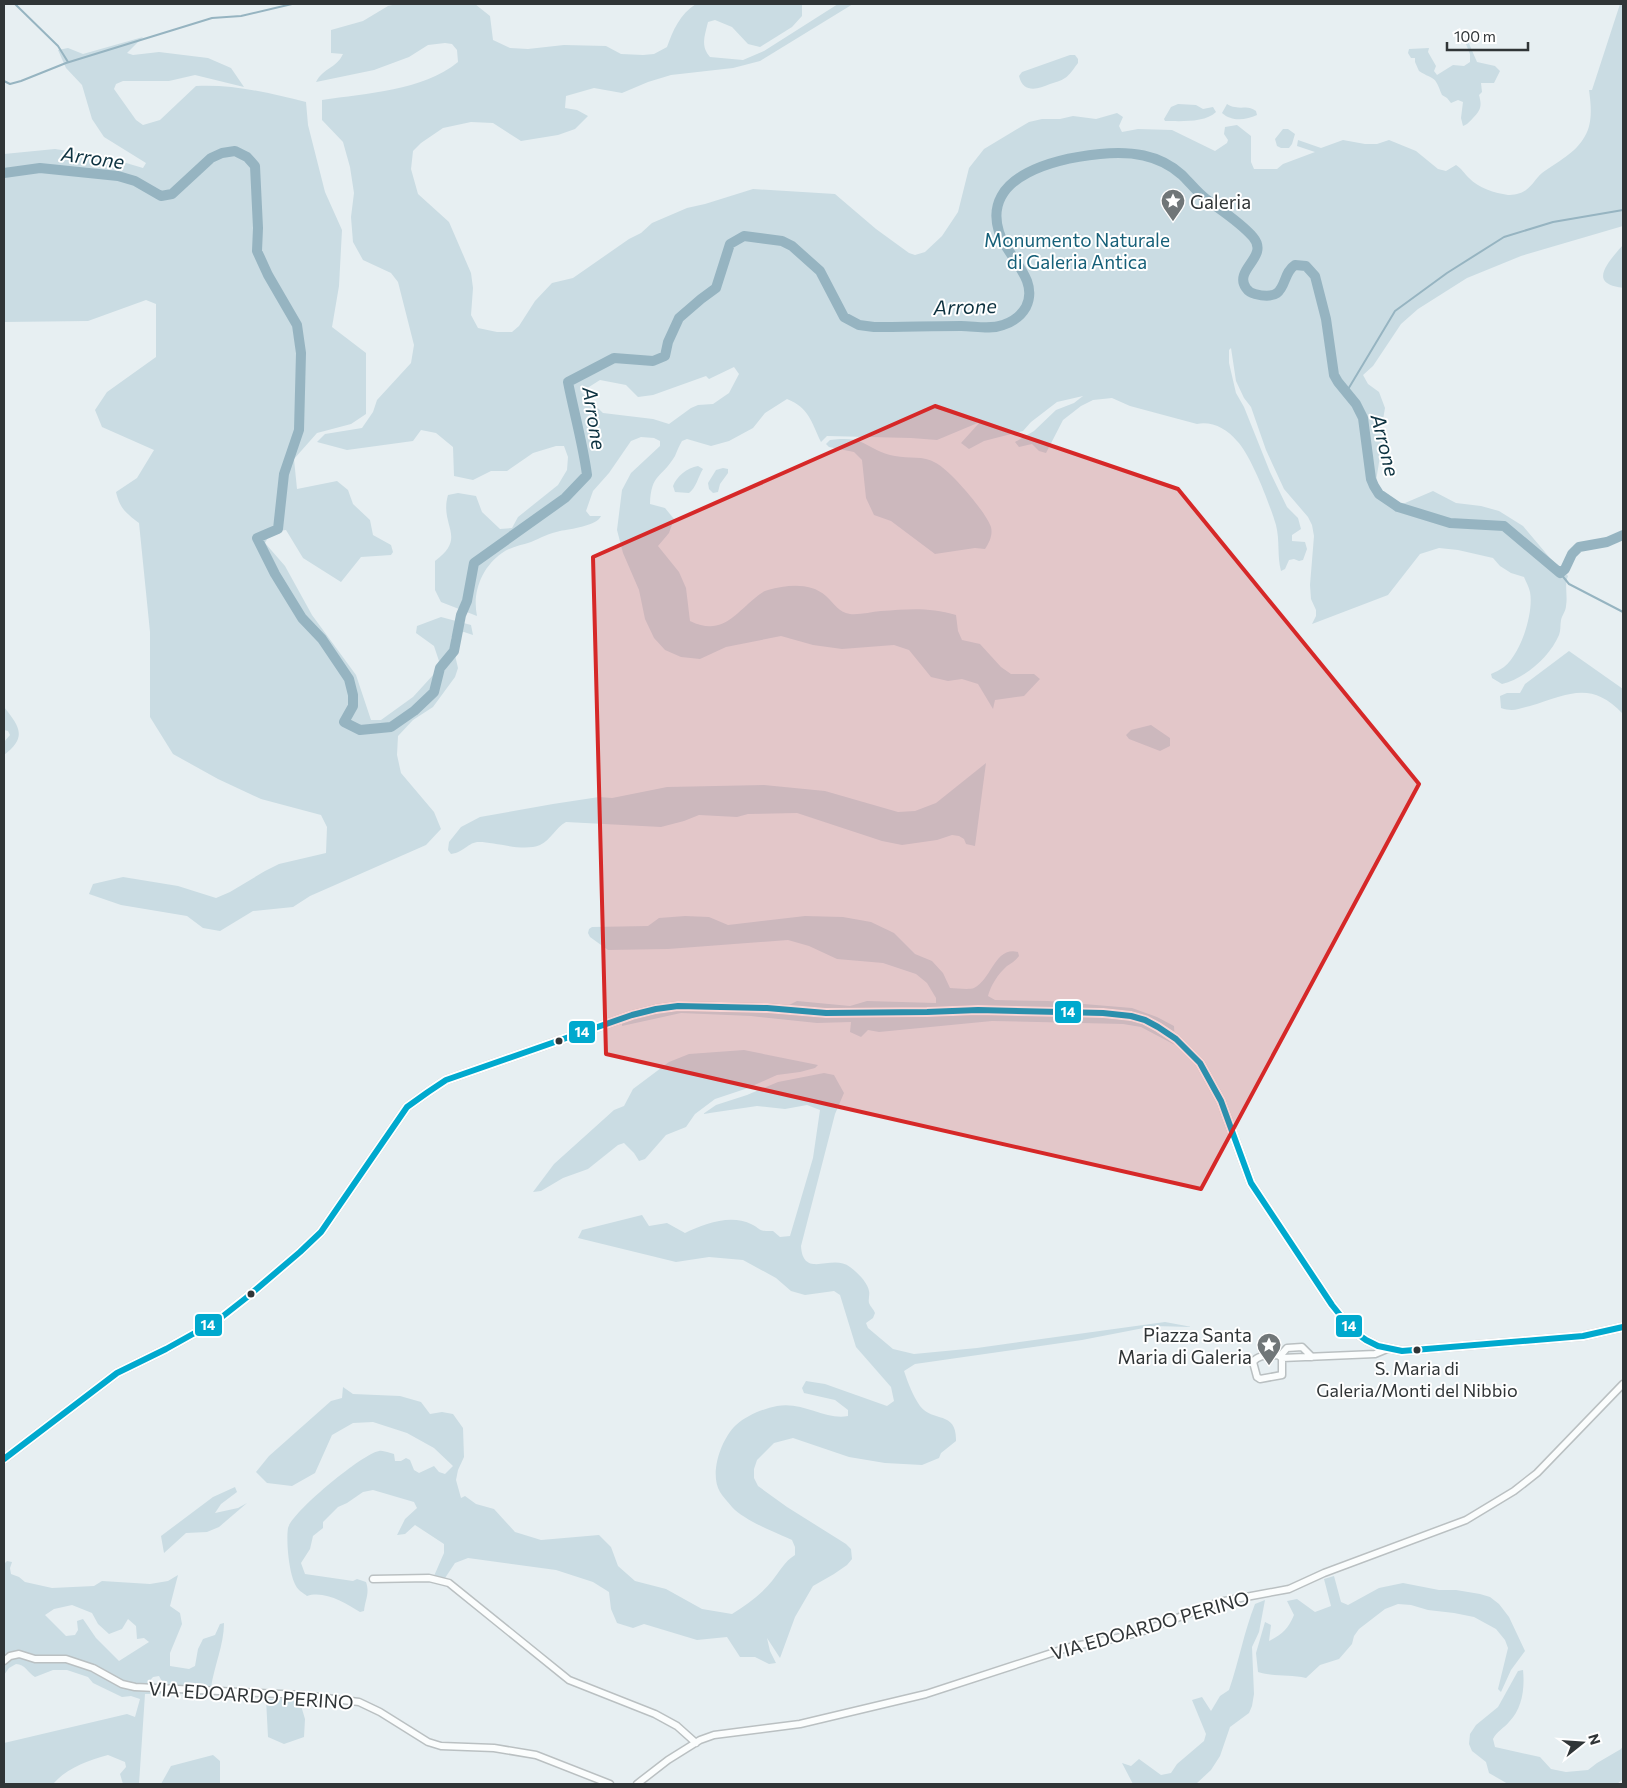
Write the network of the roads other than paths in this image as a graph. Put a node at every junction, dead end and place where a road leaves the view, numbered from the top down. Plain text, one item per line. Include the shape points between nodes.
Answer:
1 (1623, 1328) edge
2 (1387, 1349) junction
3 (1281, 1357) junction
4 (1312, 1357) junction
5 (1623, 1384) edge
6 (4, 1459) edge
7 (373, 1579) dead end
8 (4, 1661) edge
9 (696, 1742) junction
10 (610, 1784) edge
11 (637, 1784) edge

1 - 2 street via 1584,1336 1402,1351
2 - 4 street via 1375,1354
2 - 6 street via 1352,1330 1332,1305 1251,1183 1221,1101 1207,1075 1190,1052 1158,1026 1131,1016 1104,1013 978,1010 826,1013 678,1006 632,1015 446,1080 407,1107 321,1232 300,1252 218,1320 116,1373
3 - 3 street via 1282,1375 1260,1379 1255,1375 1253,1362 1256,1358
3 - 4 street
3 - 4 street via 1287,1348 1302,1347
5 - 9 street, VIA EDOARDO PERINO via 1537,1473 1489,1507 1466,1520 1329,1571 1289,1590 1219,1602 1143,1631 1062,1649 926,1694 806,1723 719,1733
7 - 9 street via 429,1578 449,1583 569,1680 655,1714
8 - 10 street, VIA EDOARDO PERINO via 20,1654 35,1659 66,1659 135,1687 359,1702 428,1742 536,1755
9 - 11 street, VIA EDOARDO PERINO

